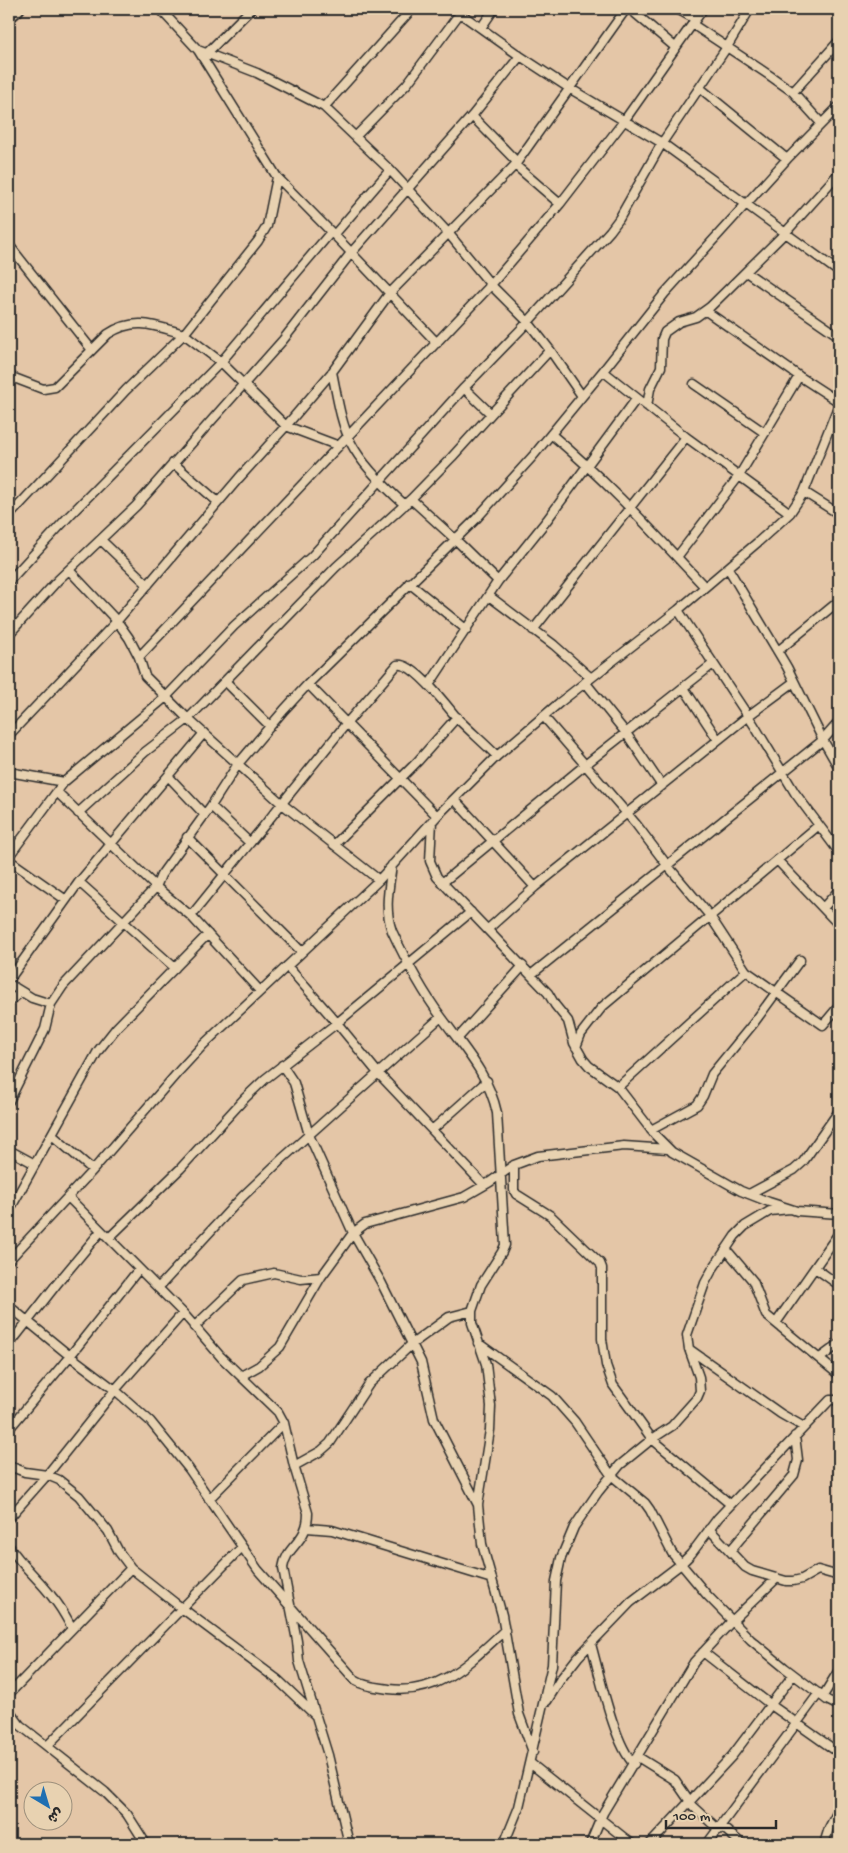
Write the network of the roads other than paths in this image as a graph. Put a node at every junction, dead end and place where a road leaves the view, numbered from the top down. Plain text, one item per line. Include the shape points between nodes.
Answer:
1 (18, 9) edge
2 (160, 9) edge
3 (251, 9) edge
4 (412, 9) edge
5 (494, 9) edge
6 (626, 9) edge
7 (630, 9) edge
8 (677, 9) edge
9 (703, 9) edge
10 (750, 9) edge
11 (457, 11) edge
12 (9, 17) edge
13 (693, 22) junction
14 (481, 28) junction
15 (839, 41) edge
16 (675, 47) junction
17 (727, 47) junction
18 (198, 50) junction
19 (207, 53) junction
20 (520, 56) junction
21 (569, 88) junction
22 (700, 88) junction
23 (793, 92) junction
24 (839, 106) edge
25 (324, 107) junction
26 (472, 116) junction
27 (624, 120) junction
28 (821, 123) junction
29 (356, 136) junction
30 (662, 143) junction
31 (787, 159) junction
32 (516, 164) junction
33 (390, 170) junction
34 (839, 173) edge
35 (276, 177) junction
36 (408, 189) junction
37 (560, 204) junction
38 (745, 204) junction
39 (333, 233) junction
40 (785, 233) junction
41 (449, 234) junction
42 (9, 245) edge
43 (351, 253) junction
44 (838, 270) edge
45 (746, 272) junction
46 (492, 285) junction
47 (389, 294) junction
48 (706, 311) junction
49 (528, 322) junction
50 (184, 334) junction
51 (839, 336) edge
52 (437, 343) junction
53 (92, 350) junction
54 (550, 350) junction
55 (221, 362) junction
56 (603, 371) junction
57 (332, 372) junction
58 (9, 376) edge
59 (799, 376) junction
60 (694, 384) dead end
61 (243, 385) junction
62 (464, 388) junction
63 (582, 396) junction
64 (637, 398) junction
65 (839, 403) edge
66 (647, 406) junction
67 (490, 414) junction
68 (286, 426) junction
69 (765, 433) junction
70 (551, 434) junction
71 (348, 436) junction
72 (686, 437) junction
73 (339, 446) junction
74 (173, 464) junction
75 (588, 465) junction
76 (739, 476) junction
77 (380, 481) junction
78 (804, 492) junction
79 (218, 502) junction
80 (408, 502) junction
81 (630, 507) junction
82 (790, 513) junction
83 (839, 514) edge
84 (9, 516) edge
85 (101, 540) junction
86 (456, 540) junction
87 (677, 557) junction
88 (728, 568) junction
89 (69, 570) junction
90 (9, 581) edge
91 (498, 581) junction
92 (409, 583) junction
93 (148, 585) junction
94 (705, 587) junction
95 (489, 596) junction
96 (839, 601) edge
97 (678, 610) junction
98 (117, 621) junction
99 (467, 630) junction
100 (533, 630) junction
101 (9, 634) edge
102 (778, 652) junction
103 (139, 657) junction
104 (714, 664) junction
105 (588, 680) junction
106 (226, 681) junction
107 (794, 682) junction
108 (308, 684) junction
109 (429, 685) junction
110 (684, 688) junction
111 (166, 697) junction
112 (748, 716) junction
113 (457, 717) junction
114 (544, 717) junction
115 (188, 719) junction
116 (839, 722) edge
117 (346, 724) junction
118 (270, 726) junction
119 (204, 733) junction
120 (626, 733) junction
121 (9, 734) edge
122 (718, 740) junction
123 (823, 740) junction
124 (497, 756) junction
125 (238, 764) junction
126 (585, 765) junction
127 (839, 768) edge
128 (9, 772) edge
129 (782, 772) junction
130 (168, 777) junction
131 (399, 779) junction
132 (64, 782) junction
133 (662, 786) junction
134 (57, 792) junction
135 (454, 799) junction
136 (281, 803) junction
137 (211, 806) junction
138 (78, 812) junction
139 (204, 814) junction
140 (627, 814) junction
141 (435, 819) junction
142 (819, 826) junction
143 (187, 837) junction
144 (493, 842) junction
145 (250, 843) junction
146 (111, 844) junction
147 (334, 845) junction
148 (839, 852) edge
149 (9, 858) edge
150 (777, 860) junction
151 (392, 865) junction
152 (667, 865) junction
153 (224, 875) junction
154 (379, 880) junction
155 (79, 882) junction
156 (442, 883) junction
157 (156, 887) junction
158 (535, 887) junction
159 (839, 890) edge
160 (66, 900) junction
161 (823, 908) junction
162 (471, 912) junction
163 (191, 916) junction
164 (710, 916) junction
165 (124, 922) junction
166 (839, 925) edge
167 (488, 929) junction
168 (208, 934) junction
169 (302, 952) junction
170 (800, 960) dead end
171 (409, 963) junction
172 (286, 966) junction
173 (523, 966) junction
174 (176, 968) junction
175 (746, 971) junction
176 (532, 974) junction
177 (9, 982) edge
178 (260, 991) junction
179 (21, 992) junction
180 (777, 992) junction
181 (9, 1002) edge
182 (51, 1004) junction
183 (839, 1006) edge
184 (441, 1017) junction
185 (337, 1023) junction
186 (458, 1038) junction
187 (576, 1047) junction
188 (282, 1065) junction
189 (378, 1073) junction
190 (486, 1081) junction
191 (618, 1087) junction
192 (9, 1101) edge
193 (839, 1111) edge
194 (432, 1130) junction
195 (651, 1130) junction
196 (52, 1135) junction
197 (309, 1135) junction
198 (668, 1149) junction
199 (9, 1150) edge
200 (35, 1164) junction
201 (514, 1165) junction
202 (93, 1170) junction
203 (500, 1174) junction
204 (484, 1185) junction
205 (749, 1194) junction
206 (68, 1197) junction
207 (790, 1209) junction
208 (9, 1211) edge
209 (839, 1214) edge
210 (101, 1231) junction
211 (839, 1232) edge
212 (353, 1233) junction
213 (109, 1238) junction
214 (726, 1249) junction
215 (9, 1260) edge
216 (815, 1268) junction
217 (139, 1269) junction
218 (321, 1276) junction
219 (839, 1285) edge
220 (158, 1288) junction
221 (9, 1306) edge
222 (472, 1311) junction
223 (183, 1313) junction
224 (28, 1321) junction
225 (776, 1323) junction
226 (194, 1327) junction
227 (412, 1344) junction
228 (478, 1344) junction
229 (839, 1344) edge
230 (9, 1345) edge
231 (688, 1349) junction
232 (70, 1356) junction
233 (820, 1358) junction
234 (839, 1375) edge
235 (241, 1376) junction
236 (115, 1390) junction
237 (839, 1400) edge
238 (284, 1423) junction
239 (804, 1427) junction
240 (9, 1429) edge
241 (795, 1436) junction
242 (652, 1439) junction
243 (9, 1466) edge
244 (294, 1466) junction
245 (47, 1475) junction
246 (611, 1475) junction
247 (209, 1499) junction
248 (730, 1504) junction
249 (478, 1505) junction
250 (9, 1518) edge
251 (306, 1528) junction
252 (709, 1529) junction
253 (9, 1546) edge
254 (242, 1547) junction
255 (730, 1551) junction
256 (681, 1564) junction
257 (131, 1568) junction
258 (839, 1576) edge
259 (776, 1578) junction
260 (492, 1579) junction
261 (290, 1606) junction
262 (183, 1609) junction
263 (732, 1621) junction
264 (72, 1628) junction
265 (505, 1630) junction
266 (591, 1644) junction
267 (702, 1652) junction
268 (839, 1670) edge
269 (793, 1675) junction
270 (9, 1694) edge
271 (821, 1695) junction
272 (772, 1705) junction
273 (839, 1706) edge
274 (543, 1707) junction
275 (9, 1710) edge
276 (317, 1716) junction
277 (797, 1724) junction
278 (47, 1746) junction
279 (533, 1752) junction
280 (839, 1753) edge
281 (638, 1757) junction
282 (530, 1762) junction
283 (634, 1764) junction
284 (690, 1802) junction
285 (839, 1811) edge
286 (600, 1819) junction
287 (720, 1828) junction
288 (146, 1844) edge
289 (349, 1844) edge
290 (504, 1844) edge
291 (590, 1844) edge
292 (632, 1844) edge
293 (650, 1844) edge
294 (707, 1844) edge
295 (742, 1844) edge
296 (824, 1844) edge

1 - 12 street
2 - 18 street
3 - 19 street
4 - 25 street
5 - 14 street
6 - 21 street
7 - 16 street
8 - 13 street
9 - 13 street
10 - 17 street
11 - 14 street
11 - 29 street via 408,84
13 - 16 street
13 - 17 street
14 - 20 street
15 - 23 street
16 - 27 street
17 - 22 street
17 - 23 street
18 - 19 street
18 - 35 street
19 - 25 street via 257,73
20 - 21 street
20 - 26 street
21 - 27 street
21 - 32 street
22 - 30 street
22 - 31 street
23 - 28 street
24 - 28 street
25 - 29 street
26 - 32 street
26 - 36 street
27 - 30 street
27 - 37 street
28 - 31 street
29 - 33 street
30 - 38 street
30 - 49 street via 619,219
31 - 38 street
32 - 37 street
32 - 41 street
33 - 36 street
33 - 39 street
34 - 40 street
35 - 39 street
35 - 50 street via 267,226
36 - 41 street
36 - 43 street
37 - 46 street
38 - 40 street
38 - 56 street via 665,292
39 - 43 street
39 - 55 street
40 - 44 street
40 - 45 street
41 - 46 street
41 - 47 street
42 - 53 street
43 - 47 street
43 - 61 street
45 - 48 street
45 - 51 street
46 - 49 street
46 - 52 street
47 - 52 street
47 - 57 street
48 - 59 street
48 - 66 street via 665,332 661,367 650,389
49 - 54 street
49 - 62 street
50 - 53 street via 149,324 128,324 108,334
50 - 55 street
50 - 84 street via 126,390
52 - 71 street
53 - 58 street via 54,388 44,388
54 - 63 street
54 - 67 street
55 - 61 street
55 - 90 street
56 - 63 street
56 - 64 street
57 - 68 street
57 - 71 street
59 - 65 street
59 - 69 street
60 - 69 street
61 - 68 street
61 - 74 street
62 - 67 street
62 - 77 street
63 - 70 street
64 - 66 street
64 - 75 street
65 - 78 street
66 - 72 street
67 - 80 street
68 - 73 street
68 - 79 street
69 - 76 street
70 - 75 street
70 - 86 street
71 - 73 street
71 - 77 street
72 - 76 street
72 - 81 street
73 - 103 street
74 - 79 street
74 - 85 street
75 - 81 street
75 - 91 street
76 - 82 street
76 - 87 street
77 - 80 street
77 - 111 street via 312,556 234,626
78 - 82 street
78 - 83 street
79 - 93 street
80 - 86 street
80 - 106 street via 336,567
81 - 87 street
81 - 100 street
82 - 88 street
85 - 89 street
85 - 93 street
86 - 91 street
86 - 92 street
87 - 94 street
88 - 94 street
88 - 102 street
89 - 98 street
89 - 101 street
91 - 95 street
92 - 99 street
92 - 108 street
93 - 98 street
94 - 97 street
95 - 99 street
95 - 100 street
96 - 102 street
97 - 104 street
97 - 105 street
98 - 103 street
98 - 121 street
99 - 109 street
100 - 105 street via 554,645
102 - 107 street
103 - 111 street via 145,676
104 - 110 street
104 - 112 street
105 - 114 street
105 - 120 street
106 - 115 street
106 - 118 street
107 - 112 street
107 - 123 street
108 - 117 street
108 - 118 street
109 - 113 street
109 - 117 street via 406,666 397,665
110 - 120 street
110 - 122 street
111 - 115 street
111 - 132 street
112 - 122 street
112 - 129 street
113 - 124 street
113 - 131 street
114 - 124 street
114 - 126 street
115 - 119 street
115 - 138 street via 145,752
116 - 123 street
117 - 131 street
117 - 136 street
118 - 125 street
119 - 125 street
119 - 130 street
120 - 126 street
120 - 133 street
122 - 133 street
123 - 127 street
123 - 129 street
124 - 135 street
125 - 136 street
125 - 137 street
126 - 140 street
126 - 144 street
128 - 132 street
129 - 142 street
129 - 152 street
130 - 139 street
130 - 146 street
131 - 141 street
131 - 147 street
132 - 134 street
133 - 140 street
134 - 138 street
134 - 149 street
135 - 141 street
135 - 144 street
136 - 145 street
136 - 147 street
137 - 139 street
137 - 145 street
138 - 146 street
139 - 143 street
140 - 152 street
140 - 158 street
141 - 151 street
141 - 156 street via 430,861 432,870
142 - 148 street
142 - 150 street
143 - 153 street
143 - 157 street
144 - 156 street
144 - 158 street
145 - 153 street
146 - 155 street
146 - 157 street
147 - 154 street
149 - 160 street
150 - 161 street
150 - 164 street
151 - 154 street
151 - 171 street via 387,904 389,922
152 - 164 street
152 - 176 street
153 - 163 street
153 - 169 street
154 - 169 street
155 - 160 street
155 - 165 street
156 - 162 street
157 - 163 street
157 - 165 street
158 - 167 street
159 - 161 street
160 - 177 street
161 - 166 street
162 - 167 street
162 - 171 street
163 - 168 street
164 - 175 street
164 - 187 street via 602,1007 581,1034
165 - 174 street
165 - 182 street via 63,986
167 - 173 street
168 - 174 street
168 - 178 street
169 - 172 street
170 - 180 street
171 - 184 street
171 - 185 street
172 - 178 street
172 - 185 street
173 - 176 street
173 - 186 street
174 - 196 street via 106,1039
175 - 180 street
175 - 191 street
176 - 187 street via 568,1021
177 - 179 street
178 - 202 street via 179,1071
179 - 181 street
179 - 182 street
180 - 183 street via 823,1025
180 - 195 street via 712,1074 697,1105
182 - 192 street via 45,1029
184 - 186 street
184 - 189 street
185 - 188 street
185 - 189 street
186 - 190 street
187 - 191 street via 586,1063
188 - 197 street via 294,1083
188 - 213 street via 245,1098
189 - 194 street
189 - 197 street
190 - 194 street
190 - 203 street via 497,1113
191 - 195 street
193 - 205 street via 803,1162
194 - 204 street
195 - 198 street
196 - 200 street
196 - 202 street
197 - 212 street
197 - 220 street via 242,1197
198 - 201 street via 624,1146 538,1156
198 - 205 street
199 - 200 street
200 - 208 street
201 - 203 street
201 - 242 street via 516,1194 551,1216 600,1263 602,1339 609,1377
202 - 206 street
203 - 204 street
203 - 222 street via 505,1245 481,1285
204 - 212 street via 464,1196 372,1221
205 - 207 street
206 - 210 street
206 - 215 street
207 - 209 street
207 - 214 street via 764,1213 745,1226
210 - 213 street
210 - 224 street
211 - 216 street
212 - 218 street
212 - 227 street via 382,1282
213 - 217 street
214 - 225 street via 753,1281 763,1311
214 - 231 street via 705,1283 687,1335
216 - 219 street
216 - 225 street
217 - 220 street
217 - 232 street
218 - 226 street via 301,1279 274,1274 243,1280
218 - 235 street via 280,1347 259,1366
220 - 223 street
221 - 224 street
222 - 227 street via 449,1316
222 - 228 street
223 - 226 street
223 - 236 street
224 - 230 street
224 - 232 street
225 - 233 street
226 - 235 street
227 - 244 street via 369,1384 330,1443
227 - 249 street via 424,1371 434,1419
228 - 246 street via 560,1403
228 - 249 street via 488,1372 492,1420
229 - 233 street
231 - 239 street
231 - 242 street via 699,1377 700,1391 672,1426
232 - 236 street
232 - 240 street
233 - 234 street
235 - 238 street via 278,1412
236 - 245 street
236 - 247 street via 154,1425
237 - 239 street via 830,1400
238 - 244 street
238 - 247 street
239 - 241 street
241 - 248 street
241 - 255 street via 798,1460 794,1475
242 - 246 street
242 - 248 street
243 - 245 street
244 - 251 street via 308,1513
245 - 250 street
245 - 257 street via 79,1496
246 - 256 street via 650,1510 665,1542
246 - 274 street via 574,1527 561,1558 556,1581 552,1666
247 - 254 street
248 - 252 street
249 - 260 street via 482,1544
251 - 260 street via 332,1530
251 - 261 street via 284,1561
252 - 255 street
252 - 256 street
253 - 264 street via 52,1596
254 - 261 street
254 - 262 street
255 - 259 street via 744,1567
256 - 263 street
256 - 266 street via 631,1602
257 - 262 street
257 - 264 street
258 - 259 street via 818,1570 793,1581
259 - 263 street
260 - 265 street
261 - 265 street via 356,1681 365,1686 402,1690 424,1687 452,1676
261 - 276 street via 300,1661
262 - 276 street via 278,1680
262 - 278 street
263 - 267 street
263 - 269 street
264 - 270 street
265 - 279 street via 519,1714
266 - 274 street via 560,1680
266 - 283 street via 622,1749
267 - 272 street
267 - 281 street
268 - 271 street
269 - 271 street
269 - 272 street
271 - 273 street
271 - 277 street
272 - 277 street
272 - 284 street
274 - 279 street
275 - 278 street via 20,1725
276 - 289 street
277 - 280 street
277 - 287 street
278 - 288 street via 105,1792 127,1814
279 - 282 street
281 - 283 street
281 - 284 street via 675,1780
282 - 286 street
282 - 290 street via 519,1807
283 - 286 street
284 - 287 street
284 - 293 street
285 - 296 street
286 - 291 street
286 - 292 street
287 - 294 street
287 - 295 street

